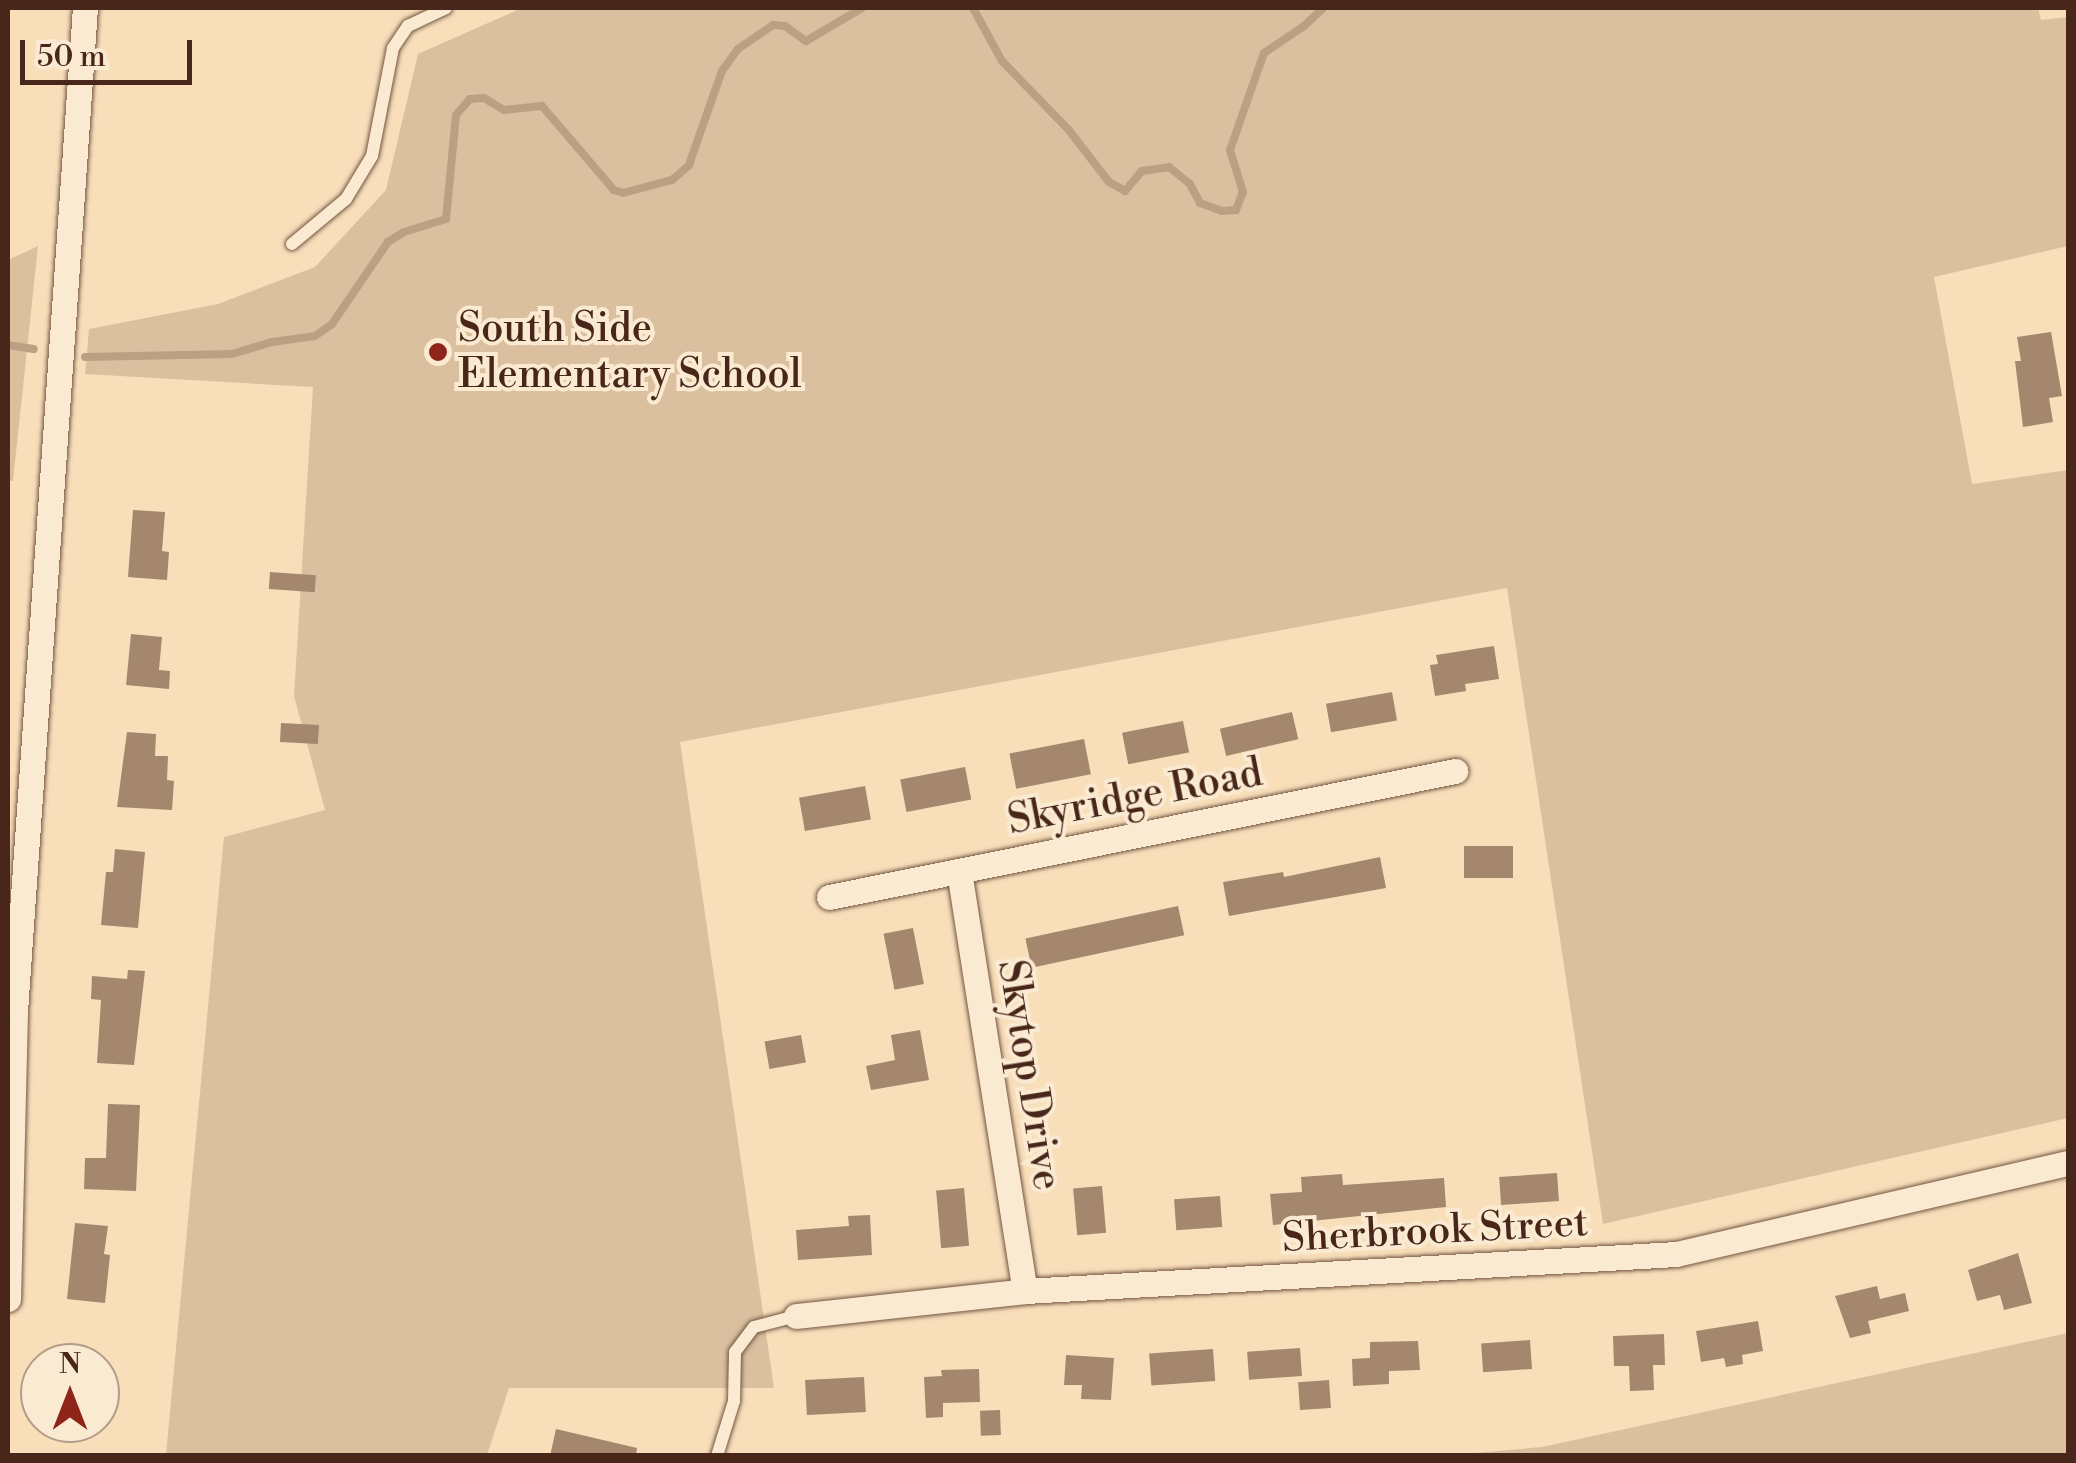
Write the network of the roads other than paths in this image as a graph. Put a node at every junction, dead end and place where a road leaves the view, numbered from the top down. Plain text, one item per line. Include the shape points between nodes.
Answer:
1 (86, 8) edge
2 (446, 8) edge
3 (292, 244) dead end
4 (1456, 771) dead end
5 (959, 871) junction
6 (829, 897) dead end
7 (11, 1011) edge
8 (2068, 1163) edge
9 (1025, 1291) junction
10 (8, 1299) edge
11 (796, 1316) joint
12 (717, 1456) edge

1 - 7 street
2 - 3 lane via 408,26 393,48 372,156 346,198
4 - 5 street, Skyridge Road
5 - 6 street, Skyridge Road
5 - 9 street, Skytop Drive
7 - 10 street
8 - 9 street, Sherbrook Street via 1676,1254
9 - 11 street, Sherbrook Street
11 - 12 lane via 754,1328 735,1352 734,1401

